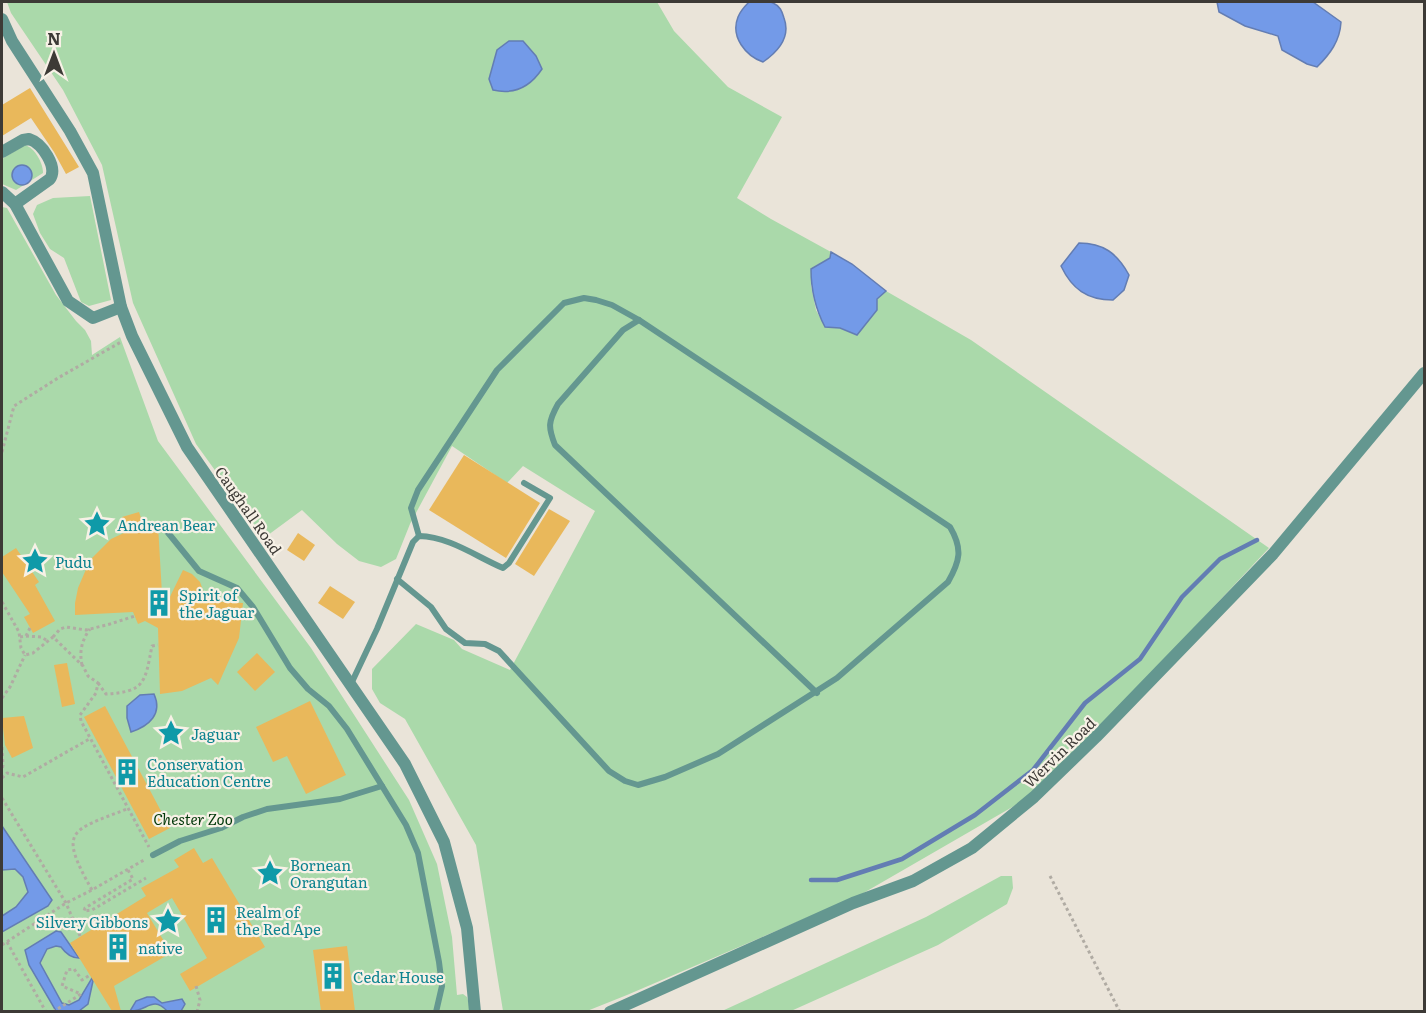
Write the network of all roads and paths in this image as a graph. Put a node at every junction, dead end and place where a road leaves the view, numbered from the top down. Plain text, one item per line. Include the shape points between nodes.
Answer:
1 (2, 20) edge
2 (2, 152) edge
3 (2, 192) edge
4 (15, 204) junction
5 (121, 307) junction
6 (639, 320) junction
7 (132, 336) junction
8 (1425, 373) edge
9 (2, 452) edge
10 (524, 483) dead end
11 (165, 529) dead end
12 (419, 536) junction
13 (397, 579) junction
14 (2, 603) edge
15 (135, 616) dead end
16 (30, 628) dead end
17 (91, 628) junction
18 (26, 636) junction
19 (20, 637) junction
20 (53, 637) junction
21 (48, 641) junction
22 (158, 645) dead end
23 (26, 655) junction
24 (83, 666) junction
25 (98, 683) junction
26 (351, 685) junction
27 (817, 693) junction
28 (2, 698) edge
29 (91, 738) junction
30 (2, 747) edge
31 (2, 770) edge
32 (2, 778) edge
33 (382, 786) junction
34 (2, 798) edge
35 (127, 808) junction
36 (153, 855) junction
37 (128, 870) junction
38 (1050, 876) dead end
39 (146, 878) dead end
40 (92, 890) junction
41 (66, 903) junction
42 (80, 936) dead end
43 (7, 942) junction
44 (2, 945) edge
45 (90, 975) dead end
46 (196, 987) dead end
47 (46, 1011) edge
48 (53, 1011) edge
49 (197, 1011) edge
50 (436, 1011) edge
51 (475, 1011) edge
52 (610, 1011) edge
53 (1120, 1011) edge

1 - 5 street, Caughall Road via 93,173
2 - 4 street via 23,140 34,140 53,168 50,180
3 - 4 street
4 - 5 street via 68,301 93,318
5 - 7 street, Caughall Road
6 - 12 lane via 596,300 584,298 564,303 497,370 422,482 411,508
6 - 27 lane via 623,330 558,404 549,430 555,445
6 - 27 lane via 950,527 957,540 956,569 948,582
7 - 9 path via 14,406
7 - 26 street, Caughall Road via 187,447
8 - 52 street, Wervin Road via 1273,554 1035,797 972,848 912,881 853,903
10 - 12 lane via 550,498 503,568 460,546
11 - 33 lane via 199,571 237,588 290,669 347,729
12 - 13 lane via 412,542
13 - 26 lane
13 - 27 lane via 465,643 499,651 609,771 638,785 718,754
14 - 19 path
15 - 17 path
16 - 18 path
17 - 20 path via 66,627
17 - 24 path via 80,652
18 - 19 path
18 - 21 path
19 - 23 path
20 - 21 path
20 - 24 path
21 - 23 path
22 - 25 path via 152,646 143,682 136,688 106,694
23 - 28 path
24 - 25 path
25 - 29 path via 96,693 80,716
26 - 51 street, Caughall Road via 405,764 444,842 467,928
29 - 32 path via 23,777 7,773
29 - 35 path
30 - 31 path
33 - 36 lane via 340,799 267,809
33 - 50 lane via 418,853 442,986
34 - 41 path
35 - 36 path
35 - 40 path via 94,820 74,836 74,855
36 - 37 path
37 - 39 path via 133,879 84,911
37 - 40 path
38 - 53 path
40 - 41 path
41 - 42 path
41 - 43 path
43 - 44 path
43 - 47 path
45 - 48 path via 82,980 74,969 67,970 62,986 81,994
46 - 49 path via 200,1000

